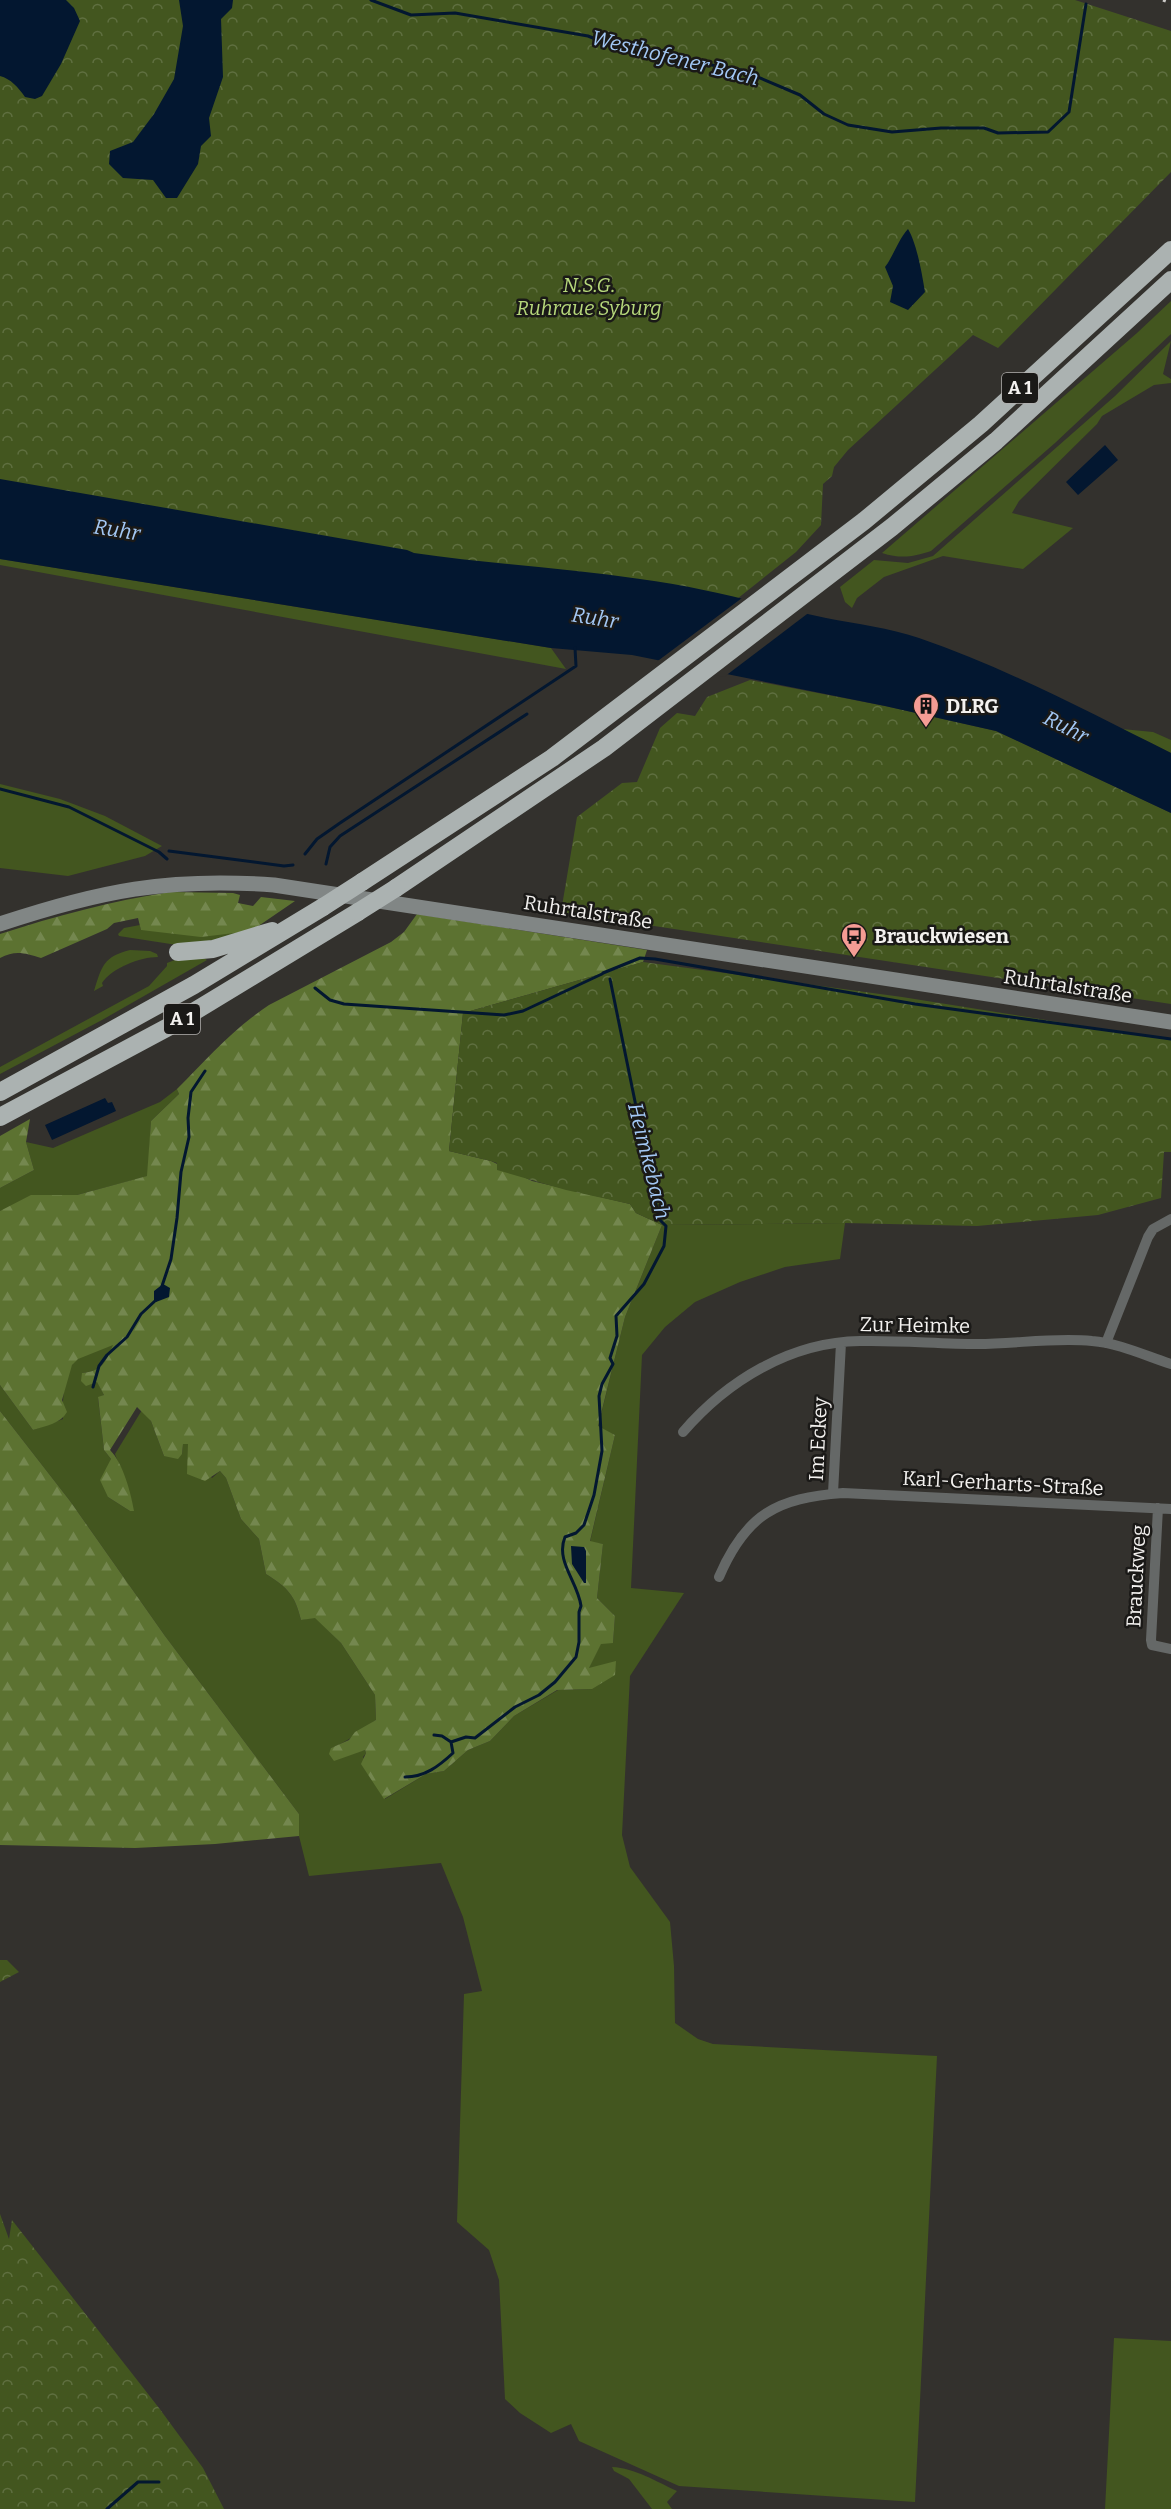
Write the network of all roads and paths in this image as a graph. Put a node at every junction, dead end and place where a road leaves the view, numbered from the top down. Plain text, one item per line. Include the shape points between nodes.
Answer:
1 (1171, 250) edge
2 (1171, 280) edge
3 (0, 924) edge
4 (297, 924) junction
5 (178, 952) dead end
6 (1171, 1022) edge
7 (0, 1092) edge
8 (0, 1117) edge
9 (1171, 1219) edge
10 (841, 1343) junction
11 (1106, 1343) junction
12 (1171, 1364) edge
13 (683, 1432) dead end
14 (833, 1493) junction
15 (1158, 1508) junction
16 (1171, 1509) edge
17 (719, 1577) dead end
18 (1171, 1649) edge

1 - 4 highway, A 1, bridge via 981,424 864,521 552,758
2 - 8 highway, A 1, bridge via 996,441 892,527 604,748 358,912 172,1025
3 - 6 main road, Ruhrtalstraße via 71,901 133,888 200,882 250,883
4 - 5 highway via 213,949
4 - 7 highway, A 1
9 - 11 street via 1148,1236
10 - 11 street, Zur Heimke
10 - 13 street, Zur Heimke via 795,1353 748,1375 696,1416
10 - 14 street, Im Eckey
11 - 12 street, Zur Heimke
14 - 15 street, Karl-Gerharts-Straße
14 - 17 street, Im Eckey via 793,1500 768,1512 740,1536
15 - 16 street, Karl-Gerharts-Straße
15 - 18 street, Brauckweg via 1152,1645

